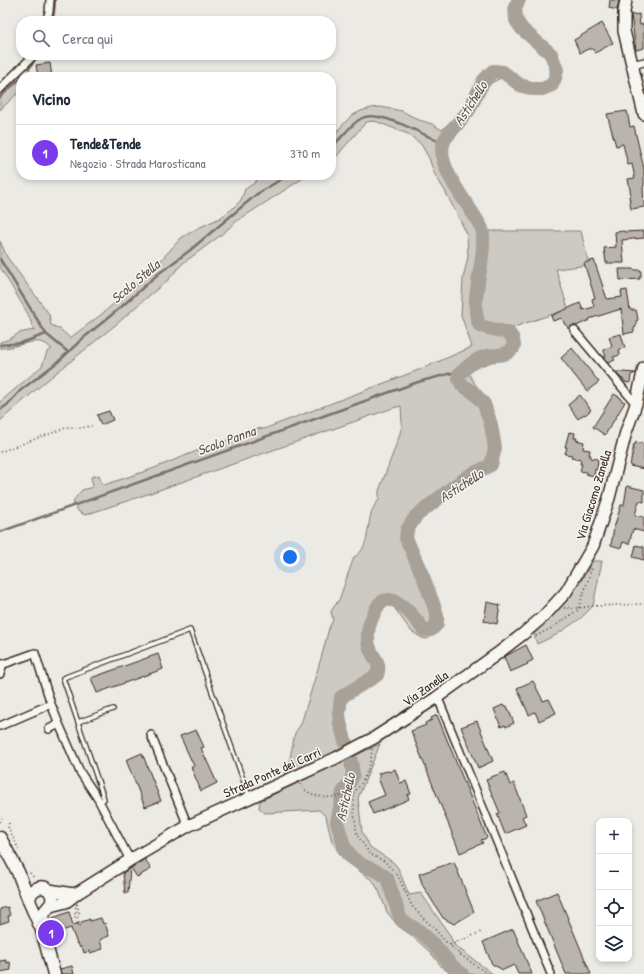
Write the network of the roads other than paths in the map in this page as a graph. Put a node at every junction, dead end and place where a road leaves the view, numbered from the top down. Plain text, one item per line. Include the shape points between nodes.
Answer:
1 (50, 0) edge
2 (626, 0) edge
3 (48, 16) edge
4 (29, 60) edge
5 (644, 62) edge
6 (632, 65) junction
7 (17, 72) edge
8 (16, 73) edge
9 (0, 88) edge
10 (644, 114) edge
11 (574, 330) dead end
12 (644, 368) edge
13 (640, 406) edge
14 (496, 654) joint
15 (0, 664) edge
16 (0, 674) edge
17 (436, 698) junction
18 (51, 704) junction
19 (113, 709) dead end
20 (78, 722) junction
21 (59, 724) junction
22 (0, 726) edge
23 (49, 729) dead end
24 (151, 735) dead end
25 (371, 740) joint
26 (250, 797) junction
27 (100, 802) junction
28 (188, 826) junction
29 (0, 838) edge
30 (130, 860) junction
31 (23, 872) junction
32 (42, 886) junction
33 (79, 892) junction
34 (30, 904) junction
35 (48, 908) junction
36 (42, 930) junction
37 (54, 974) edge
38 (551, 974) edge

1 - 3 street
2 - 6 street via 624,31
4 - 7 street
5 - 6 street
6 - 10 street
8 - 9 street
11 - 13 street
12 - 13 street, Via Giacomo Zanella
13 - 14 street, Via Giacomo Zanella via 626,432 609,498 593,546 566,592 523,634
14 - 17 street, Via Zanella
15 - 16 street
15 - 18 street via 35,653
17 - 25 street, Via Zanella
17 - 38 street
18 - 21 street
18 - 22 street
19 - 20 lane
20 - 26 lane via 63,678 190,630
20 - 27 lane via 104,800
21 - 23 street
21 - 27 street via 80,772
24 - 28 street
25 - 26 street, Strada Ponte dei Carri
26 - 28 street, Strada Ponte dei Carri
27 - 30 street
28 - 30 street, Strada Ponte dei Carri
29 - 31 main road
30 - 33 street, Strada Ponte dei Carri
31 - 32 main road
31 - 34 main road
32 - 33 street via 73,894
32 - 34 main road via 30,894
32 - 35 main road via 52,896 53,900
33 - 35 street, Strada Ponte dei Carri via 66,902
34 - 35 main road via 39,911
34 - 36 main road
35 - 36 main road via 43,916
36 - 37 main road

